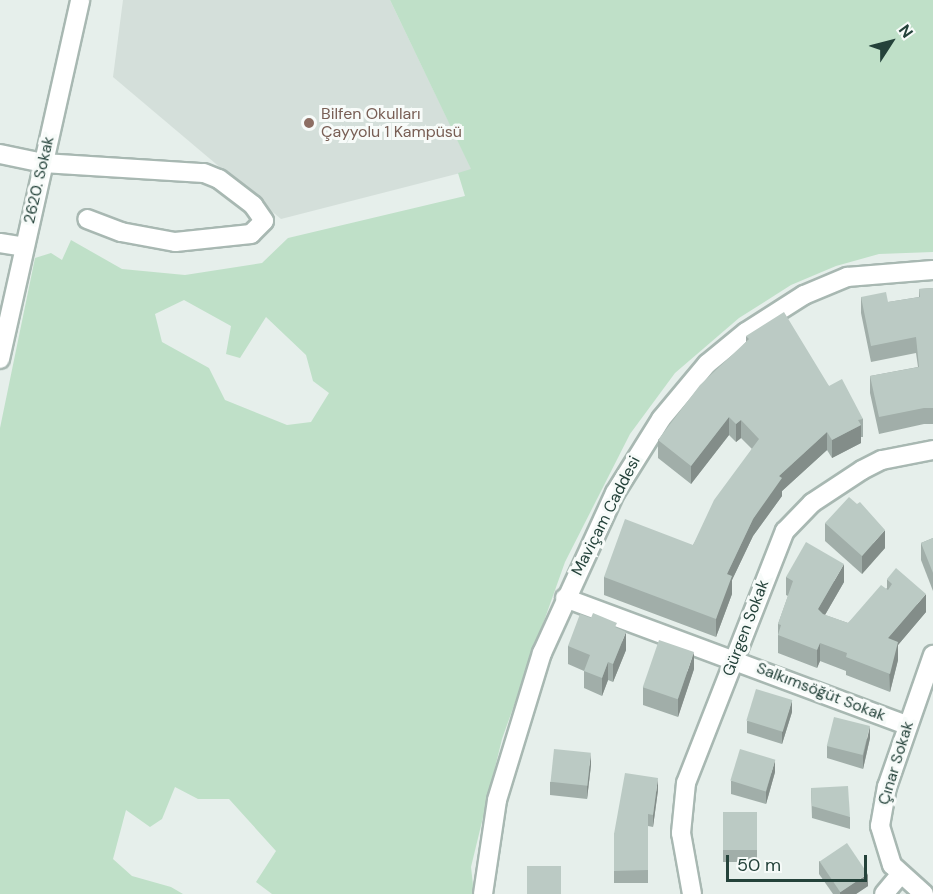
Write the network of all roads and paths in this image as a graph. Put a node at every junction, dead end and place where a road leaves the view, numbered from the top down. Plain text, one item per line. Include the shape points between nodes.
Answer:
1 (80, 0) edge
2 (0, 154) edge
3 (43, 163) junction
4 (87, 219) dead end
5 (0, 243) edge
6 (24, 247) junction
7 (933, 270) edge
8 (0, 359) edge
9 (933, 450) edge
10 (565, 598) junction
11 (933, 655) edge
12 (734, 660) junction
13 (908, 725) junction
14 (900, 876) junction
15 (483, 894) edge
16 (692, 894) edge
17 (884, 894) edge
18 (924, 894) edge

1 - 3 street, 2620. Sokak
2 - 3 street
3 - 4 street via 204,173 219,179 253,205 264,221 251,234 175,242 121,232
3 - 6 street, 2620. Sokak
5 - 6 street
6 - 8 street, 2620. Sokak
7 - 10 street, Maviçam Caddesi via 869,273 825,284 765,318 706,364 637,454
9 - 12 street, Gürgen Sokak via 882,460 799,514 775,553
10 - 12 street, Salkımsöğüt Sokak
10 - 15 street, Maviçam Caddesi via 509,755 489,841
11 - 13 street, Çınar Sokak
12 - 13 street, Salkımsöğüt Sokak
12 - 16 street, Gürgen Sokak via 683,799 682,851
13 - 14 street, Çınar Sokak via 884,798 880,826 885,852
14 - 17 street
14 - 18 street, Çınar Sokak

